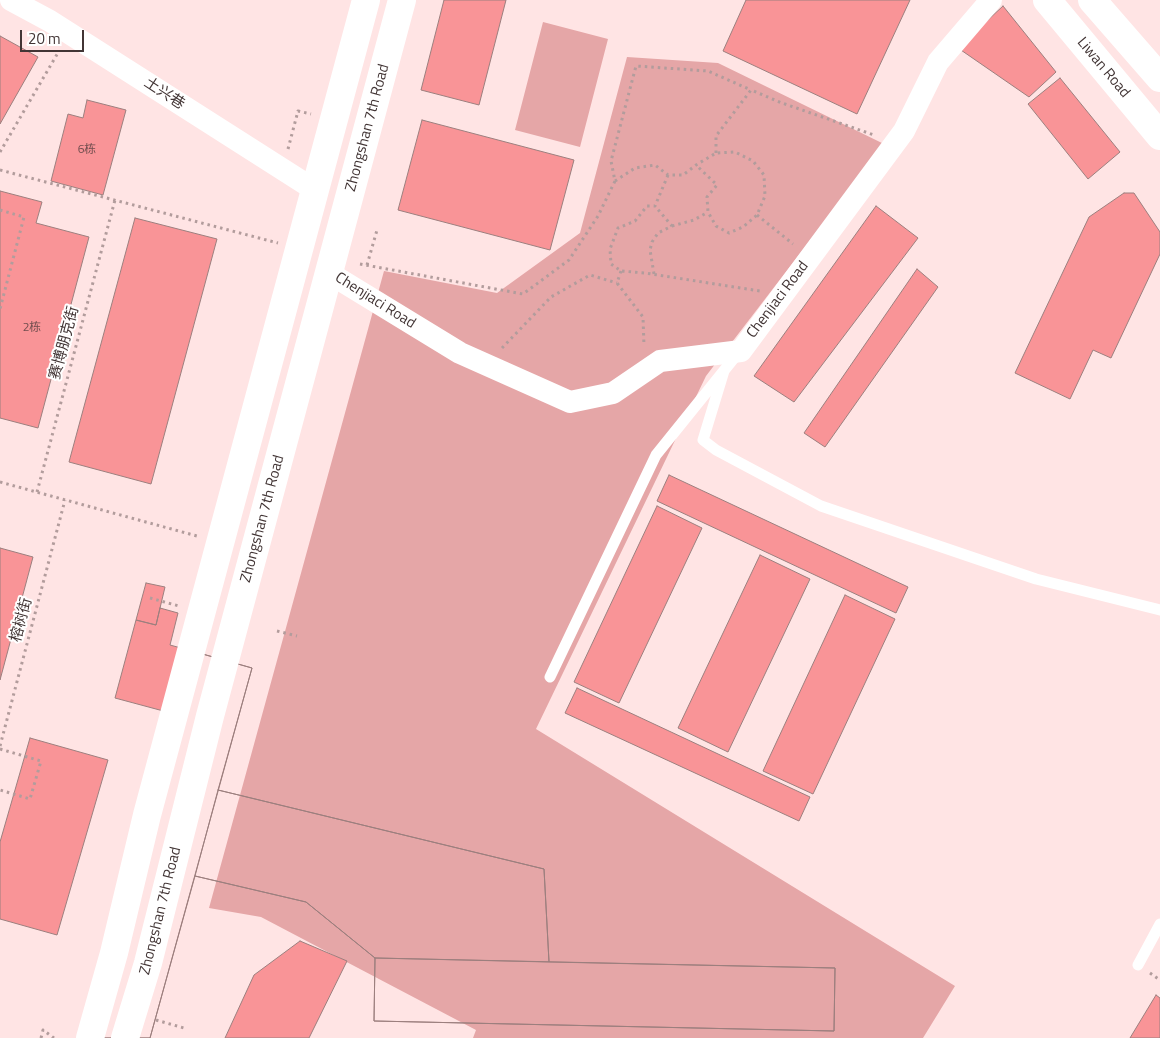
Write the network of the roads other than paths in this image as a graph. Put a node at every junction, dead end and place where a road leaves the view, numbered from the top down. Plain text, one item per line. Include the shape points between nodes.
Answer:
1 (11, 0) edge
2 (366, 0) edge
3 (402, 0) edge
4 (991, 0) edge
5 (1046, 0) edge
6 (1092, 0) edge
7 (1160, 78) edge
8 (1160, 136) edge
9 (315, 190) junction
10 (329, 273) junction
11 (741, 351) junction
12 (724, 371) junction
13 (1160, 610) edge
14 (550, 678) dead end
15 (1160, 924) edge
16 (114, 953) junction
17 (148, 963) junction
18 (1138, 965) dead end
19 (129, 1026) edge
20 (90, 1038) edge

1 - 9 street, 土兴巷 via 71,34
2 - 9 main road
3 - 10 main road, Zhongshan 7th Road
4 - 11 street, Chenjiaci Road via 938,62 904,131
5 - 8 main road, Liwan Road
6 - 7 main road
9 - 16 main road via 152,796
10 - 11 street, Chenjiaci Road via 460,353 570,402 613,393 660,361
10 - 17 main road, Zhongshan 7th Road via 203,742
11 - 12 lane
12 - 13 lane via 703,440 716,450 821,506 1036,579
12 - 14 lane via 656,455
15 - 18 lane
16 - 17 main road
16 - 20 main road
17 - 19 main road, Zhongshan 7th Road

